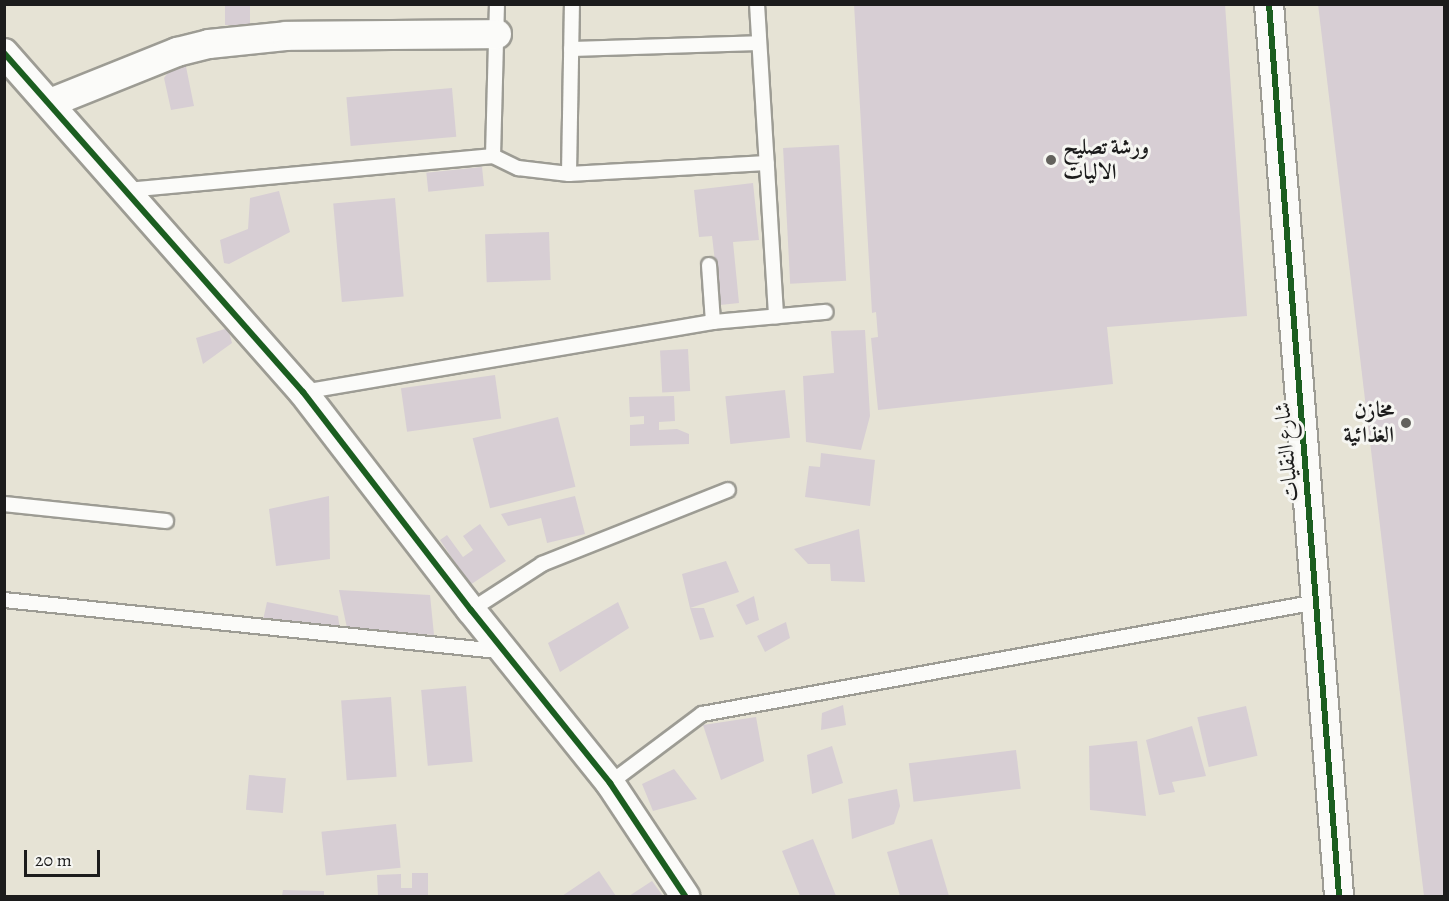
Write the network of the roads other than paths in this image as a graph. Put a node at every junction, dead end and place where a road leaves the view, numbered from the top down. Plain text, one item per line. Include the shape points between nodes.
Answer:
1 (498, 4) edge
2 (572, 4) edge
3 (757, 4) edge
4 (1269, 4) edge
5 (496, 34) junction
6 (759, 43) junction
7 (571, 49) junction
8 (4, 53) edge
9 (50, 103) junction
10 (493, 156) junction
11 (767, 163) junction
12 (569, 174) junction
13 (126, 190) junction
14 (709, 265) dead end
15 (826, 312) dead end
16 (776, 316) junction
17 (713, 322) junction
18 (303, 392) junction
19 (728, 490) dead end
20 (4, 504) edge
21 (166, 521) dead end
22 (4, 600) edge
23 (1317, 603) junction
24 (471, 610) junction
25 (506, 652) junction
26 (610, 783) junction
27 (685, 897) edge
28 (1339, 897) edge

1 - 5 lane
2 - 7 lane
3 - 6 lane
4 - 23 street, شارع النقليات
5 - 9 street via 286,36 209,44 177,52
5 - 10 lane
6 - 7 lane
6 - 11 lane
7 - 12 lane
8 - 9 street
9 - 13 street
10 - 12 lane via 518,168
10 - 13 lane
11 - 12 lane
11 - 16 lane
13 - 18 street
14 - 17 lane
15 - 16 lane
16 - 17 lane
17 - 18 lane
18 - 24 street
19 - 24 lane via 542,564
20 - 21 lane
22 - 25 lane
23 - 26 lane via 702,714
23 - 28 street, شارع النقليات
24 - 25 street
25 - 26 street
26 - 27 street

